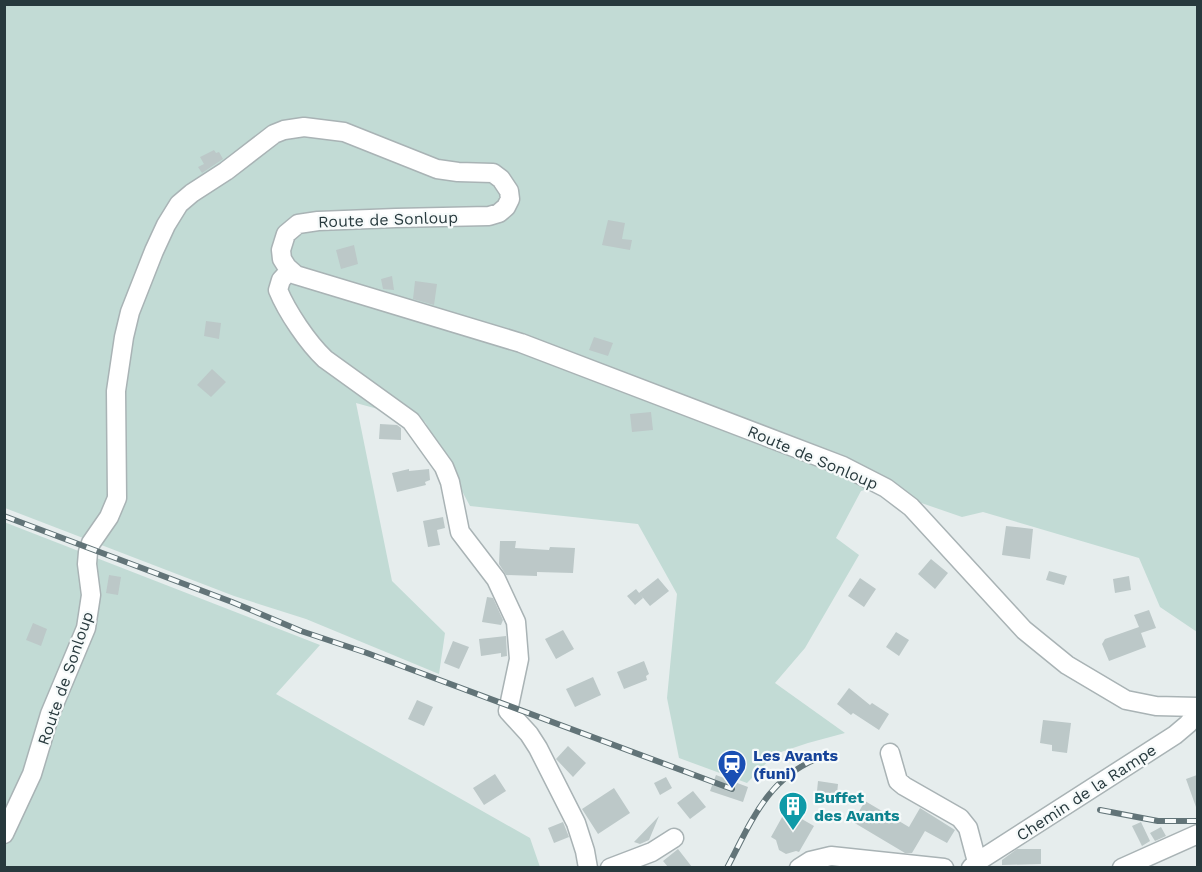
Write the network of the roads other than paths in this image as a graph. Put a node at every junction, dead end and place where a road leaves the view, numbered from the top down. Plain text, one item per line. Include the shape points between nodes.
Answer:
1 (290, 270) junction
2 (1197, 706) edge
3 (1197, 712) edge
4 (890, 753) dead end
5 (4, 834) edge
6 (1197, 834) edge
7 (674, 838) dead end
8 (974, 865) edge
9 (588, 867) edge
10 (610, 867) edge
11 (799, 867) edge
12 (944, 867) edge
13 (1122, 867) edge

1 - 2 street, Route de Sonloup via 303,278 521,343 843,466 886,488 911,507 1024,630 1067,665 1126,700 1156,706
1 - 5 street, Route de Sonloup via 282,259 281,245 286,234 298,224 489,216 506,207 510,191 493,173 444,170 344,132 299,127 274,134 179,204 158,241 126,326 116,391 117,498 88,552 92,595 86,628 50,714 32,774
1 - 9 street via 278,290 318,352 411,421 444,467 453,491 460,532 496,579 516,622 519,659 508,711 538,747 582,837
3 - 8 street, Chemin de la Rampe via 1175,735
4 - 8 street via 898,781 966,824
6 - 13 street
7 - 10 street via 652,852
11 - 12 street via 831,856

